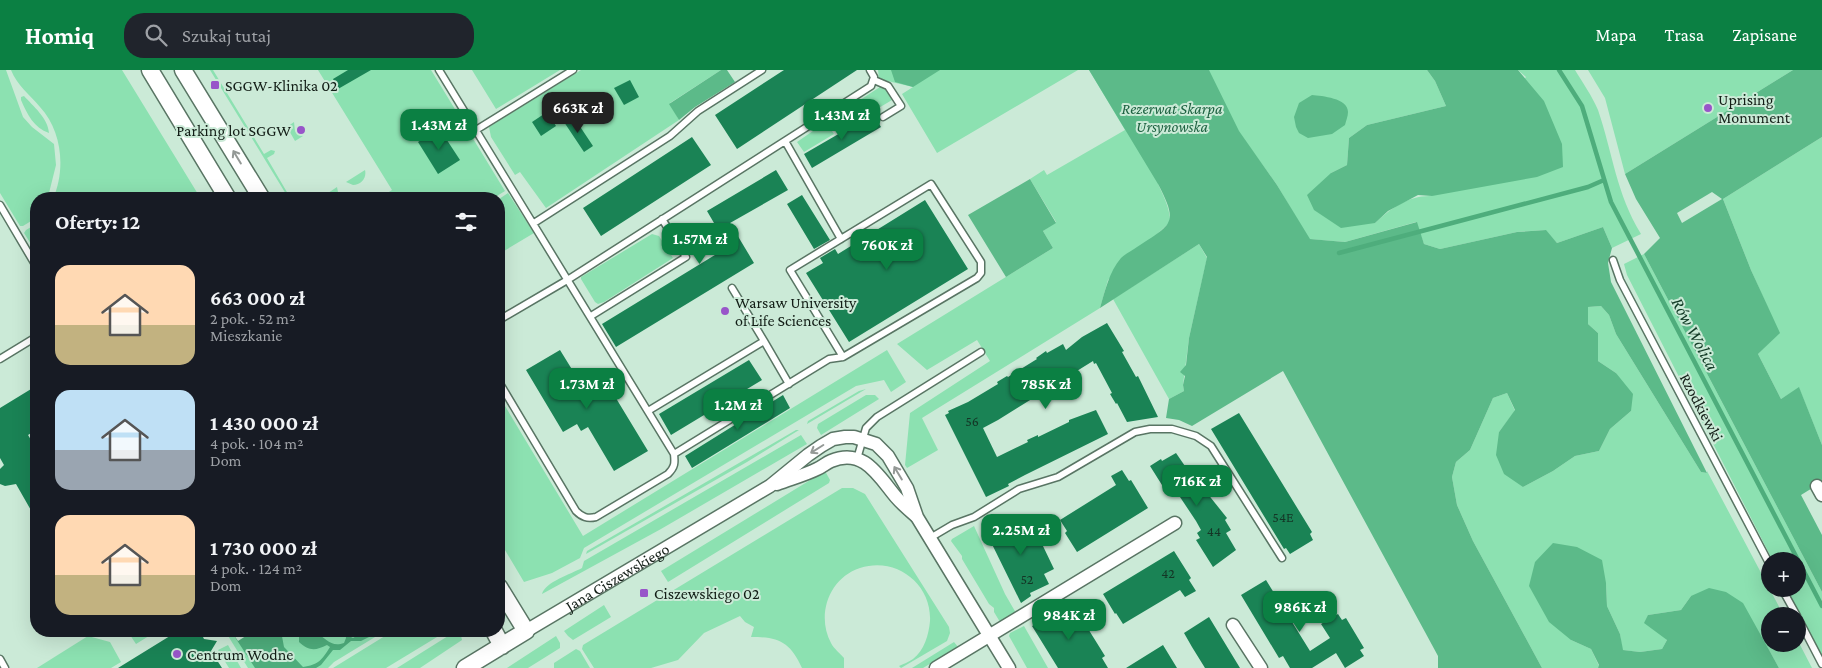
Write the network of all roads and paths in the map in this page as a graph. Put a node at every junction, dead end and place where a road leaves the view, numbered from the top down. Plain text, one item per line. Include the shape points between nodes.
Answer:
1 (150, 70) edge
2 (183, 70) edge
3 (439, 70) edge
4 (573, 70) edge
5 (762, 70) edge
6 (870, 70) edge
7 (874, 80) junction
8 (883, 117) dead end
9 (476, 130) junction
10 (785, 141) junction
11 (224, 192) edge
12 (258, 192) edge
13 (0, 205) edge
14 (662, 219) junction
15 (534, 223) junction
16 (841, 239) junction
17 (30, 256) edge
18 (1613, 260) dead end
19 (569, 279) junction
20 (732, 288) dead end
21 (505, 316) edge
22 (591, 316) junction
23 (30, 340) edge
24 (764, 341) junction
25 (981, 352) dead end
26 (844, 357) junction
27 (0, 359) edge
28 (789, 384) junction
29 (505, 392) edge
30 (648, 410) junction
31 (862, 439) junction
32 (674, 454) junction
33 (857, 460) junction
34 (770, 486) junction
35 (917, 517) junction
36 (1175, 523) dead end
37 (930, 538) junction
38 (1763, 552) edge
39 (1282, 558) dead end
40 (505, 597) edge
41 (1233, 625) dead end
42 (526, 631) junction
43 (1806, 634) edge
44 (990, 636) junction
45 (497, 637) edge
46 (502, 646) junction
47 (0, 659) edge
48 (1822, 664) edge
49 (5, 668) edge
50 (465, 668) edge
51 (936, 668) edge
52 (1009, 668) edge
53 (1261, 668) edge

1 - 11 street
12 -> 2 street
3 - 9 lane
4 - 9 lane
5 - 15 lane via 698,112 670,136
6 - 7 lane
7 - 8 lane via 888,86 901,106
7 - 10 lane via 871,86
9 - 15 lane
10 - 14 lane
10 - 16 lane
13 - 17 lane
14 - 19 lane
14 - 22 lane via 686,256
15 - 19 lane
16 - 26 lane via 790,270
16 - 26 lane via 931,184 981,262 976,278
18 - 38 lane, Rzodkiewki via 1620,280
19 - 21 lane
19 - 22 lane
20 - 24 lane
22 - 30 lane
23 - 27 lane
24 - 28 lane
24 - 30 lane
25 - 31 lane via 877,417 866,428
26 - 28 lane via 830,359
28 - 32 lane
29 - 32 lane via 581,516 596,517 668,474 673,469
30 - 32 lane
31 - 33 lane
31 -> 34 street, Jana Ciszewskiego via 833,439
35 -> 31 street via 907,488 888,456 876,444
33 - 34 street, Jana Ciszewskiego via 842,458 831,461
33 - 35 street via 872,468
34 - 42 street, Jana Ciszewskiego
35 - 37 street
36 - 44 street
37 - 39 lane via 1020,490 1058,477 1135,432 1172,429 1196,436 1211,446
37 - 44 street
40 - 42 street
41 - 53 street
42 - 46 street, Jana Ciszewskiego
43 - 48 lane
44 - 51 street
44 - 52 street
45 - 46 street
46 - 50 street, Jana Ciszewskiego
47 - 49 lane

